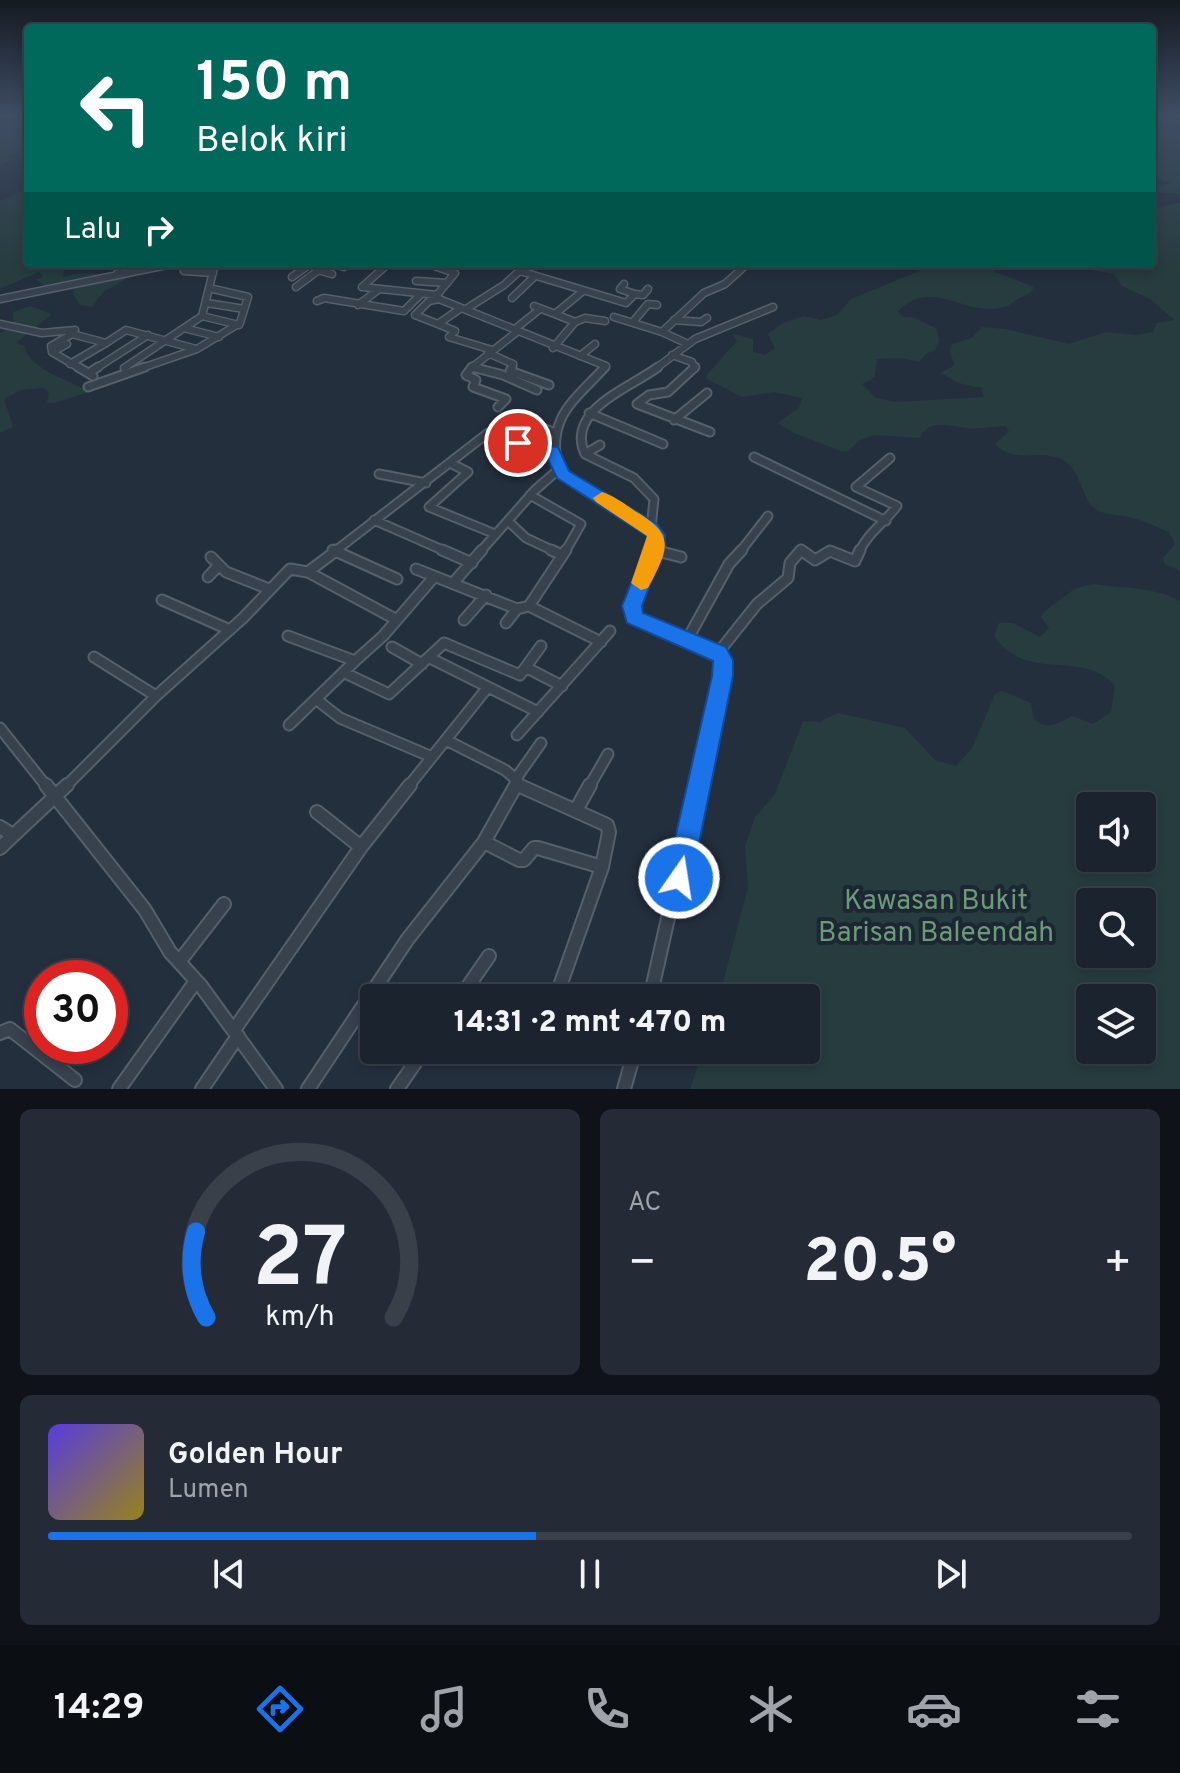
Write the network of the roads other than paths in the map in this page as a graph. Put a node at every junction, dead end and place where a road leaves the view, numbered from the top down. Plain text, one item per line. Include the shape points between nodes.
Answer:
1 (122, 268) edge
2 (154, 268) edge
3 (184, 268) edge
4 (214, 268) edge
5 (304, 268) edge
6 (322, 268) edge
7 (383, 268) edge
8 (440, 268) edge
9 (523, 268) edge
10 (743, 268) edge
11 (318, 270) junction
12 (520, 271) junction
13 (213, 273) junction
14 (332, 274) dead end
15 (535, 276) junction
16 (114, 277) junction
17 (292, 277) dead end
18 (416, 281) dead end
19 (447, 283) junction
20 (624, 284) dead end
21 (296, 287) dead end
22 (209, 288) junction
23 (648, 289) dead end
24 (378, 290) junction
25 (583, 291) junction
26 (635, 294) junction
27 (420, 295) junction
28 (438, 297) junction
29 (512, 298) dead end
30 (0, 299) edge
31 (317, 301) dead end
32 (207, 303) junction
33 (626, 303) junction
34 (358, 305) junction
35 (657, 305) dead end
36 (773, 307) dead end
37 (464, 308) junction
38 (244, 309) junction
39 (645, 309) junction
40 (404, 311) junction
41 (555, 314) junction
42 (415, 315) junction
43 (202, 316) junction
44 (614, 317) dead end
45 (707, 318) dead end
46 (674, 320) junction
47 (605, 321) dead end
48 (575, 322) junction
49 (633, 322) junction
50 (0, 324) edge
51 (438, 324) junction
52 (239, 325) junction
53 (184, 328) junction
54 (516, 330) junction
55 (662, 332) junction
56 (72, 334) junction
57 (148, 335) junction
58 (219, 337) junction
59 (166, 340) junction
60 (106, 343) junction
61 (67, 344) dead end
62 (595, 344) dead end
63 (688, 344) junction
64 (553, 348) junction
65 (197, 349) junction
66 (150, 351) junction
67 (490, 351) junction
68 (52, 352) junction
69 (672, 355) junction
70 (580, 356) junction
71 (171, 357) junction
72 (70, 364) junction
73 (472, 367) junction
74 (89, 373) junction
75 (112, 376) junction
76 (101, 381) junction
77 (549, 385) dead end
78 (88, 387) dead end
79 (537, 390) dead end
80 (707, 393) dead end
81 (498, 407) dead end
82 (589, 413) junction
83 (674, 420) junction
84 (540, 427) dead end
85 (553, 432) junction
86 (710, 432) dead end
87 (663, 444) dead end
88 (600, 445) dead end
89 (552, 450) junction
90 (585, 454) junction
91 (754, 457) dead end
92 (890, 458) dead end
93 (450, 463) junction
94 (558, 470) junction
95 (379, 474) dead end
96 (426, 483) junction
97 (530, 495) junction
98 (768, 516) dead end
99 (374, 520) junction
100 (508, 521) junction
101 (886, 521) junction
102 (651, 528) junction
103 (495, 534) junction
104 (333, 550) junction
105 (654, 550) junction
106 (562, 555) junction
107 (211, 557) dead end
108 (681, 557) dead end
109 (472, 563) junction
110 (218, 566) junction
111 (416, 569) dead end
112 (308, 572) junction
113 (208, 577) dead end
114 (434, 577) junction
115 (397, 579) dead end
116 (454, 582) junction
117 (269, 589) junction
118 (486, 595) junction
119 (162, 600) dead end
120 (529, 606) junction
121 (517, 609) junction
122 (397, 620) junction
123 (464, 620) dead end
124 (506, 623) dead end
125 (230, 630) junction
126 (610, 631) dead end
127 (288, 636) dead end
128 (687, 640) junction
129 (601, 642) junction
130 (541, 646) dead end
131 (392, 647) dead end
132 (718, 653) junction
133 (94, 657) dead end
134 (355, 661) junction
135 (426, 661) junction
136 (527, 668) junction
137 (345, 673) junction
138 (562, 686) junction
139 (488, 687) junction
140 (156, 696) junction
141 (317, 700) junction
142 (538, 712) junction
143 (289, 725) dead end
144 (0, 728) edge
145 (517, 735) dead end
146 (446, 740) junction
147 (541, 743) dead end
148 (608, 754) dead end
149 (432, 757) junction
150 (517, 781) junction
151 (54, 797) junction
152 (576, 810) junction
153 (317, 812) dead end
154 (0, 827) edge
155 (13, 835) junction
156 (484, 842) junction
157 (361, 847) junction
158 (0, 848) edge
159 (602, 867) junction
160 (224, 904) dead end
161 (489, 956) dead end
162 (179, 962) junction
163 (196, 981) junction
164 (470, 984) edge
165 (561, 984) edge
166 (653, 984) edge
167 (0, 1033) edge
168 (236, 1033) junction
169 (414, 1064) edge
170 (631, 1064) edge
171 (75, 1080) dead end
172 (309, 1088) edge
173 (119, 1089) edge
174 (202, 1089) edge
175 (276, 1089) edge
176 (397, 1089) edge
177 (624, 1089) edge

1 - 16 street
2 - 16 street
3 - 13 street
4 - 13 street
5 - 17 street
6 - 11 street
7 - 24 street via 362,287
8 - 19 street via 455,273
9 - 12 street
10 - 46 street
11 - 14 street
11 - 21 street
12 - 15 street
12 - 37 street
13 - 22 street
15 - 25 street
15 - 29 street
16 - 30 street
18 - 19 street
19 - 28 street
20 - 26 street via 620,289
22 - 32 street
22 - 38 street via 248,297
23 - 26 street
24 - 27 street
24 - 34 street
25 - 33 street
25 - 41 street
26 - 33 street
27 - 28 street
27 - 40 street
28 - 37 street
28 - 42 street
31 - 34 street
32 - 38 street
32 - 43 street
33 - 39 street
34 - 40 street
35 - 39 street
36 - 63 street
37 - 51 street
37 - 54 street
38 - 52 street
39 - 49 street
40 - 42 street
41 - 48 street
41 - 54 street via 537,308
42 - 51 street
43 - 52 street
43 - 53 street
44 - 49 street
45 - 46 street
46 - 55 street
47 - 48 street
48 - 64 street
49 - 55 street
50 - 56 street via 50,333 67,327 76,330
51 - 67 street via 455,331 449,337
52 - 58 street
53 - 58 street
53 - 59 street
54 - 64 street
54 - 67 street
55 - 63 street
56 - 60 street
56 - 68 street via 51,346
57 - 59 street
57 - 60 street via 126,330
57 - 74 street
58 - 65 street
59 - 65 street
59 - 66 street
60 - 72 street
61 - 68 street
62 - 70 street
63 - 69 street
64 - 70 street
65 - 71 street
66 - 71 street
66 - 75 street
67 - 73 street
67 - 77 street via 513,364 510,371
68 - 72 street
69 - 82 street
69 - 83 street via 695,368 668,392 649,395 637,404
70 - 85 street via 606,366
71 - 75 street
72 - 74 street
73 - 79 street
73 - 81 street via 466,375 476,380 473,387 506,399
74 - 76 street
75 - 76 street
76 - 78 street
80 - 83 street
82 - 87 street
82 - 90 street via 580,435
83 - 86 street
84 - 85 street
85 - 89 street
88 - 90 street
89 - 93 street via 528,448 494,431
89 - 94 street
90 - 102 street via 642,485 654,499
91 - 101 street
92 - 101 street via 856,487 897,506
93 - 96 street
93 - 103 street via 468,472 429,507
94 - 97 street
94 - 102 street
95 - 96 street
96 - 99 street
97 - 100 street
97 - 106 street via 581,524
98 - 128 street via 729,564
99 - 104 street
99 - 109 street
100 - 103 street
100 - 106 street via 526,538
101 - 132 street via 867,535 855,561 830,551 815,560 801,550 790,563 788,578 757,604
102 - 105 street
103 - 109 street
104 - 112 street
104 - 115 street
105 - 108 street
105 - 128 street via 631,610 640,621
106 - 120 street
107 - 110 street
109 - 116 street
110 - 113 street
110 - 117 street
111 - 114 street
112 - 117 street via 290,569
112 - 122 street
114 - 116 street
114 - 122 street
116 - 118 street
117 - 125 street
118 - 121 street
118 - 123 street
119 - 125 street
120 - 121 street
120 - 129 street
121 - 124 street
122 - 134 street
125 - 140 street
126 - 129 street
127 - 134 street
128 - 132 street
129 - 138 street
130 - 136 street
131 - 135 street
132 - 166 street via 723,676
133 - 140 street
134 - 137 street
135 - 136 street via 446,642 520,675
135 - 137 street via 389,694
135 - 139 street
136 - 138 street
137 - 141 street
138 - 142 street
139 - 142 street
139 - 146 street
140 - 151 street
141 - 143 street
141 - 149 street via 340,718
142 - 145 street
144 - 151 street
146 - 149 street
146 - 150 street
147 - 150 street
148 - 152 street
149 - 157 street
150 - 152 street
150 - 156 street
151 - 155 street
151 - 162 street via 145,910
152 - 159 street via 609,827
153 - 157 street
154 - 155 street
155 - 158 street
156 - 159 street via 519,860 538,848
156 - 172 street via 407,940
157 - 168 street
159 - 165 street
160 - 162 street
161 - 164 street
162 - 163 street
163 - 168 street
163 - 173 street
167 - 171 street via 10,1029
168 - 174 street
168 - 175 street
169 - 176 street
170 - 177 street

